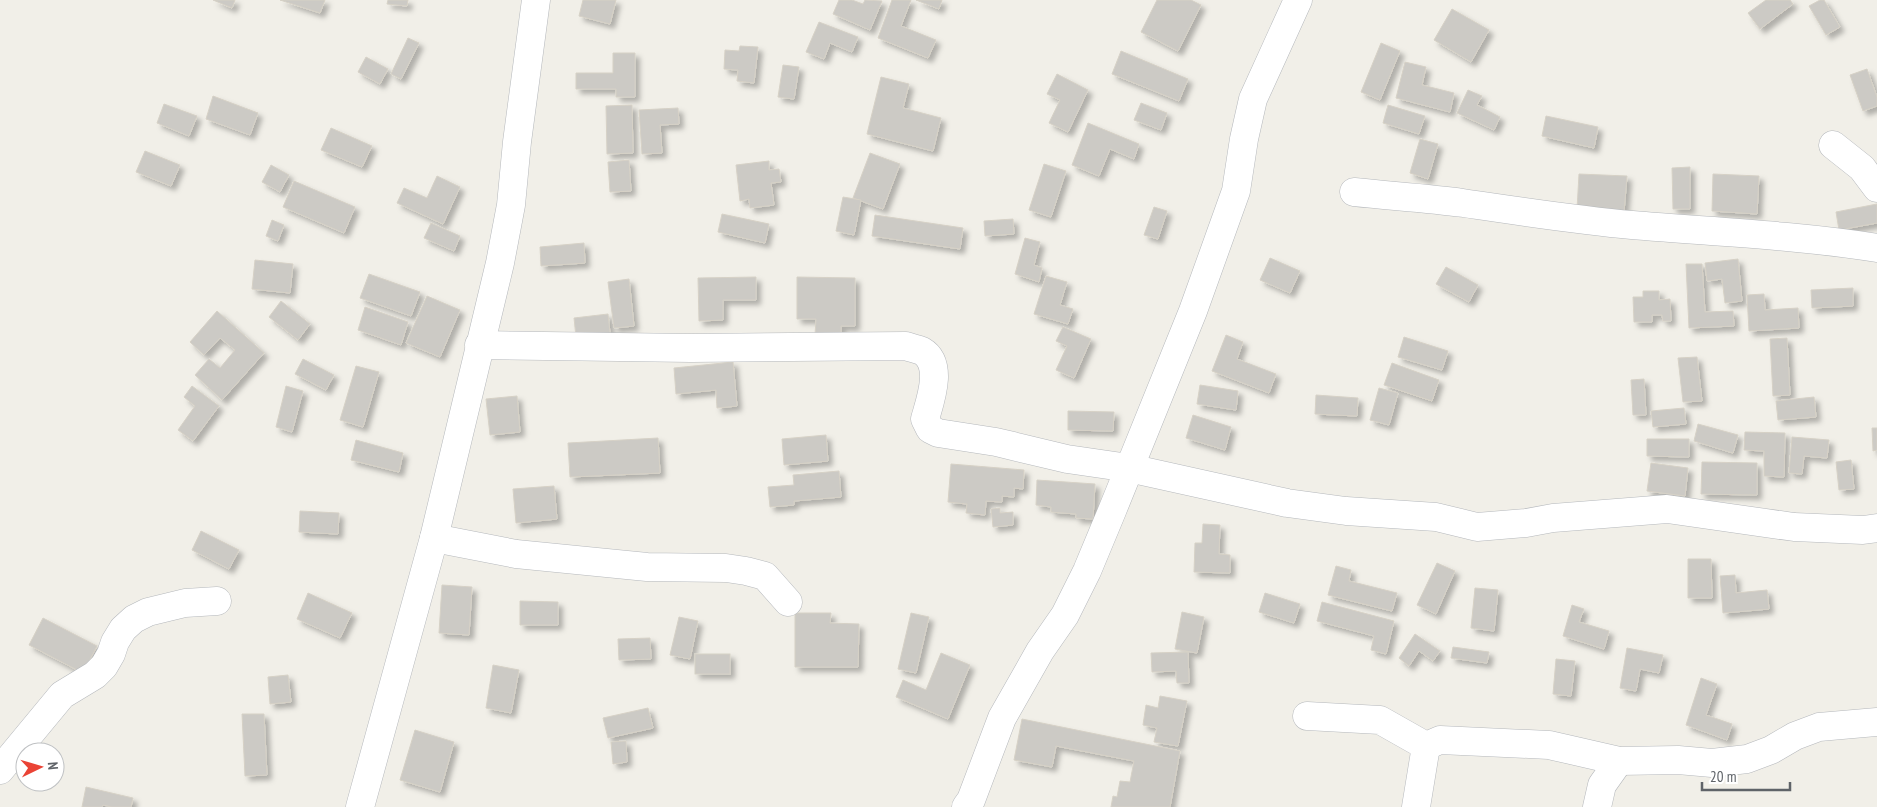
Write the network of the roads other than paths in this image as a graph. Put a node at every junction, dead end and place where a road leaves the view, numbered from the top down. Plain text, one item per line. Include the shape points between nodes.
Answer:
1 (536, 0) edge
2 (1298, 0) edge
3 (1833, 145) dead end
4 (1877, 188) edge
5 (1354, 192) dead end
6 (1877, 248) edge
7 (479, 345) junction
8 (1129, 468) junction
9 (1877, 528) edge
10 (434, 538) junction
11 (217, 601) dead end
12 (788, 602) dead end
13 (1307, 716) dead end
14 (1877, 722) edge
15 (1426, 746) junction
16 (1619, 762) junction
17 (0, 770) edge
18 (360, 807) edge
19 (966, 807) edge
20 (1416, 807) edge
21 (1597, 807) edge

1 - 7 street via 511,205
2 - 8 street via 1253,99 1236,190 1193,312
3 - 4 street via 1862,168
5 - 6 street via 1622,224 1740,232
7 - 8 street via 691,348 906,346 924,352 933,365 934,387 925,419 930,429 1067,459
7 - 10 street
8 - 9 street via 1287,504 1346,512 1436,517 1477,527 1667,509 1794,527
8 - 19 street via 1087,571 1065,615 1040,650 1002,718
10 - 12 street via 516,554 647,567 746,571 765,576
10 - 18 street
11 - 17 street via 171,606 134,619 123,629 104,666 62,695
13 - 15 street via 1380,720
14 - 16 street via 1819,727 1747,758 1712,763 1678,760
15 - 16 street via 1440,740 1549,745
15 - 20 street
16 - 21 street via 1602,785

